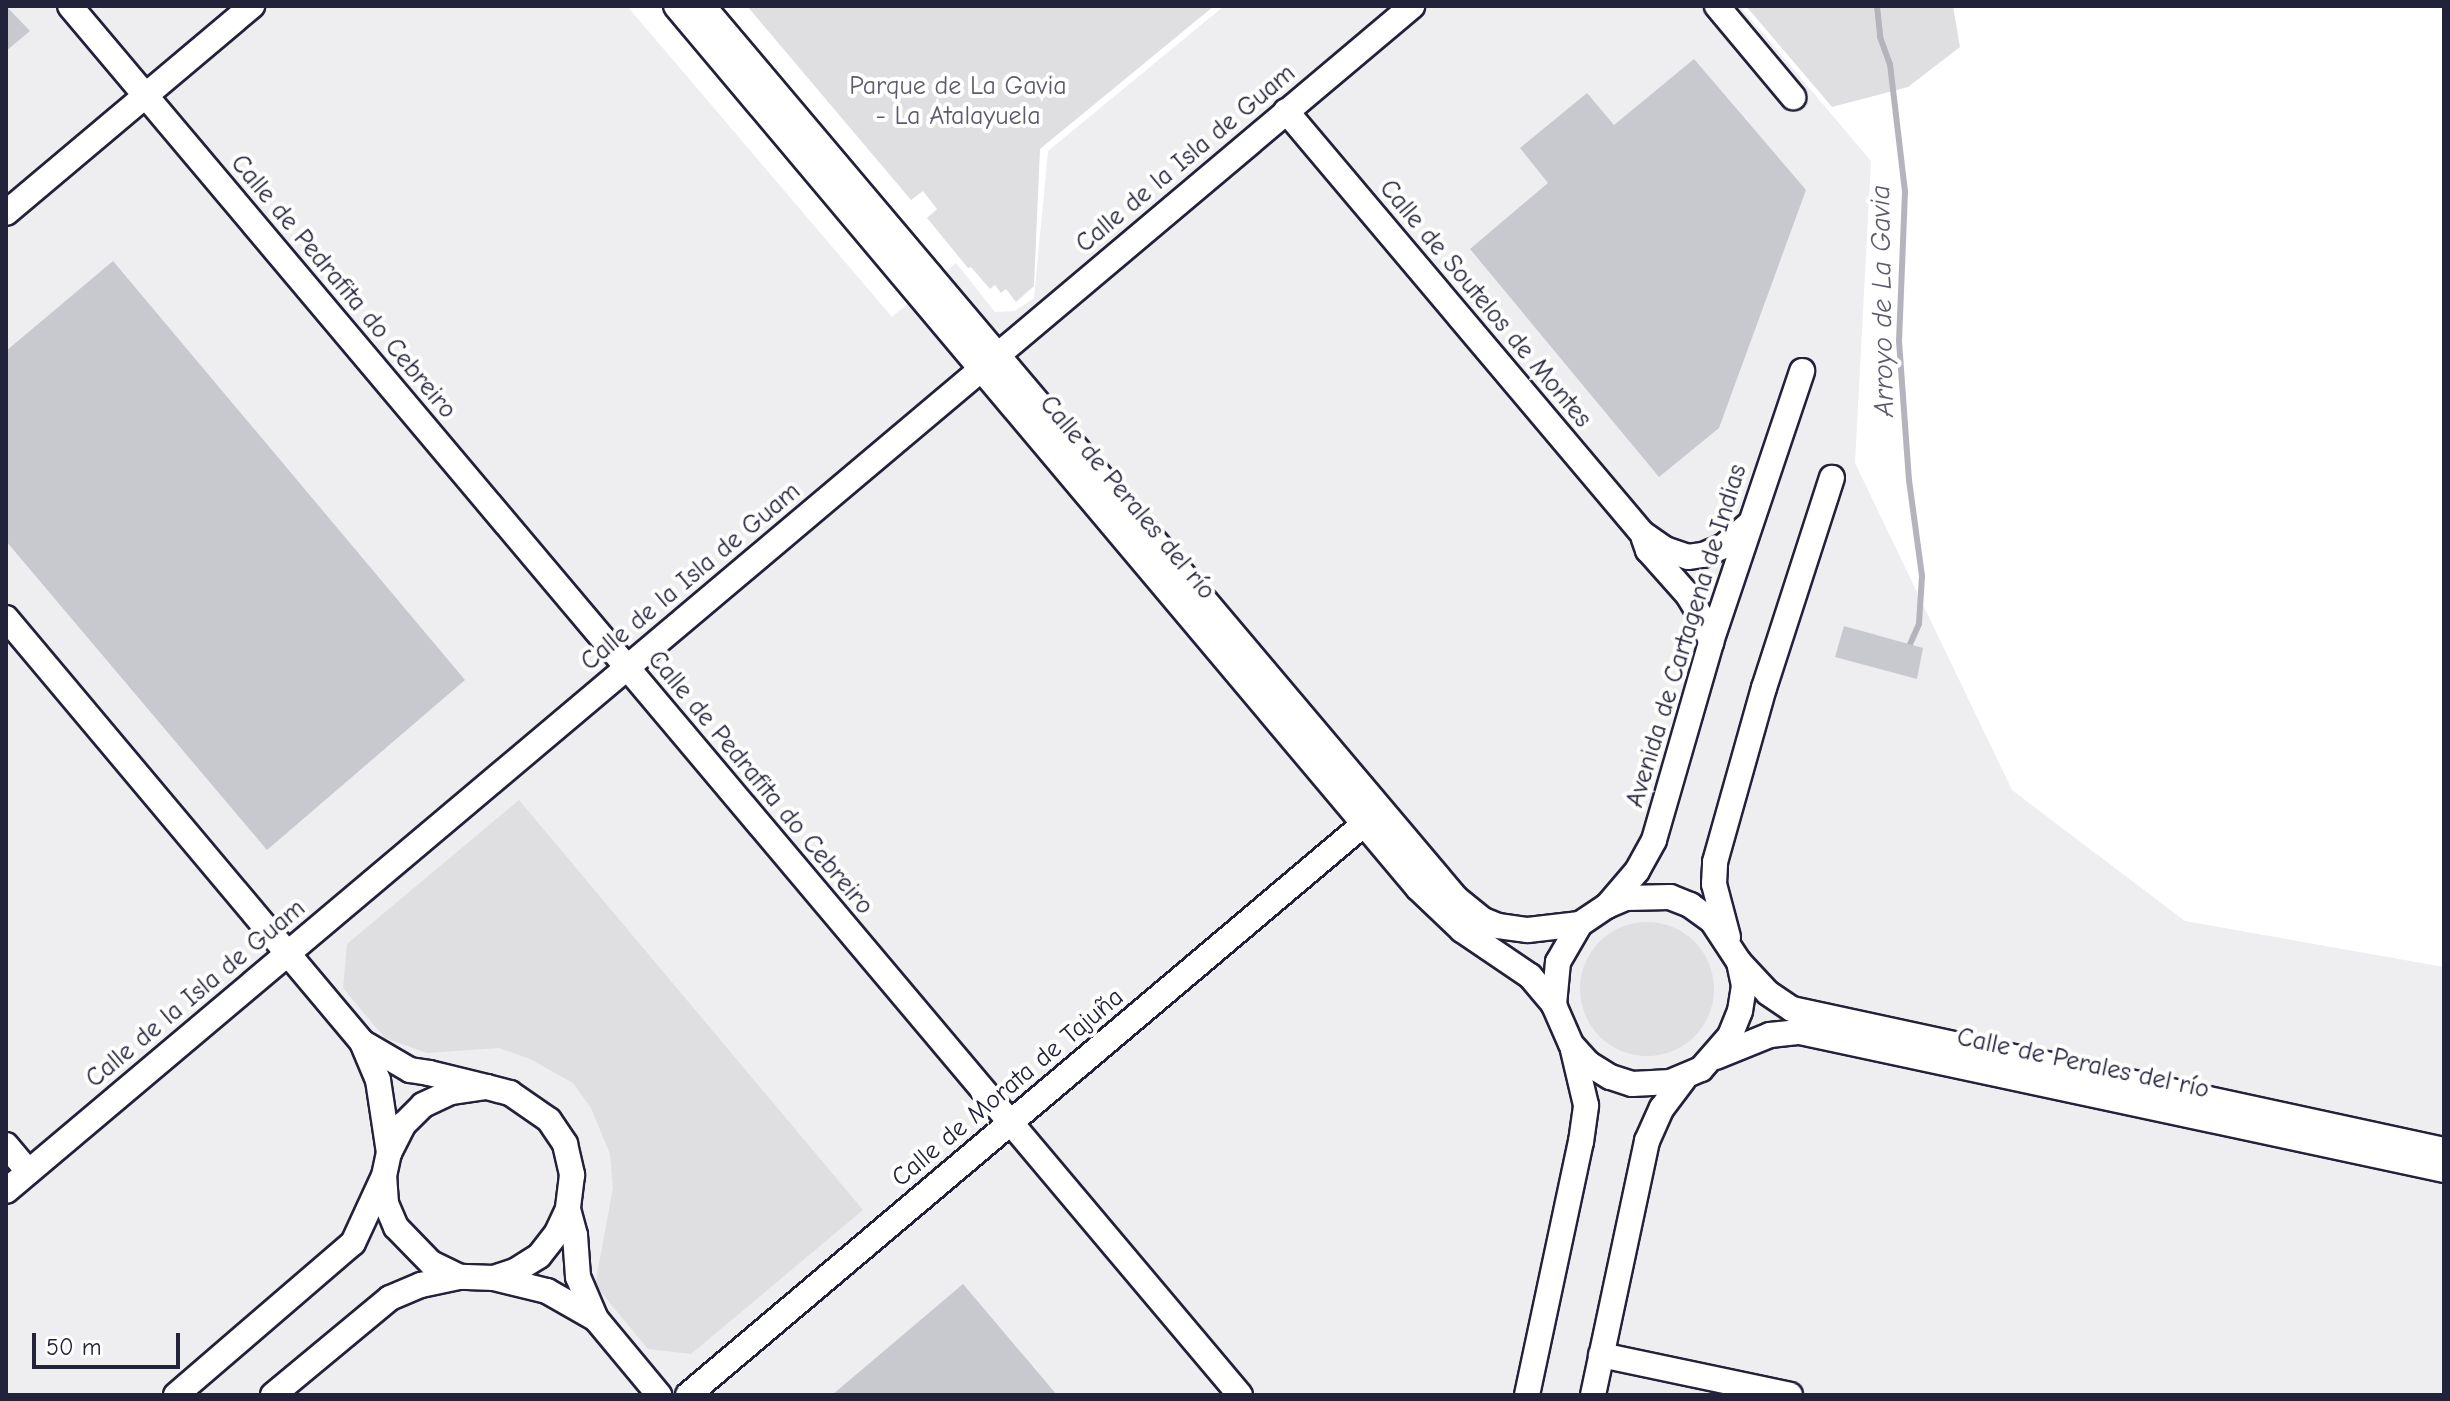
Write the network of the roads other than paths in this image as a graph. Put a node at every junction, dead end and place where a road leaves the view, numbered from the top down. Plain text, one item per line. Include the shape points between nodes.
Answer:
1 (70, 6) edge
2 (252, 6) edge
3 (676, 6) edge
4 (703, 6) edge
5 (1412, 6) edge
6 (1717, 6) edge
7 (145, 97) junction
8 (1793, 97) dead end
9 (1286, 111) junction
10 (6, 213) edge
11 (990, 363) junction
12 (1802, 371) dead end
13 (1832, 478) dead end
14 (1748, 525) junction
15 (1642, 533) junction
16 (6, 618) edge
17 (1711, 642) junction
18 (627, 668) junction
19 (1364, 824) junction
20 (1607, 906) junction
21 (1580, 924) junction
22 (288, 953) junction
23 (1734, 953) junction
24 (1554, 1005) junction
25 (362, 1042) junction
26 (1571, 1044) junction
27 (1713, 1058) junction
28 (1684, 1079) junction
29 (487, 1087) junction
30 (1010, 1122) junction
31 (6, 1145) edge
32 (2444, 1150) edge
33 (386, 1165) junction
34 (2444, 1170) edge
35 (29, 1172) junction
36 (6, 1191) edge
37 (568, 1209) junction
38 (460, 1277) junction
39 (494, 1278) junction
40 (596, 1319) junction
41 (1601, 1355) junction
42 (176, 1395) edge
43 (273, 1395) edge
44 (659, 1395) edge
45 (688, 1395) edge
46 (1240, 1395) edge
47 (1527, 1395) edge
48 (1593, 1395) edge
49 (1790, 1395) edge

1 - 7 street, Calle de Pedrafita do Cebreiro
2 - 7 street
3 - 11 street, Calle de Perales del río
4 - 11 street, Calle de Perales del río
5 - 9 street, Calle de la Isla de Guam
6 - 8 street
7 - 10 street
7 - 18 street, Calle de Pedrafita do Cebreiro
9 - 11 street, Calle de la Isla de Guam
9 - 15 street, Calle de Soutelos de Montes
11 - 18 street, Calle de la Isla de Guam
11 - 19 street, Calle de Perales del río
11 - 21 street, Calle de Perales del río via 1456,898 1498,926 1528,930
12 - 14 street, Avenida de Cartagena de Indias
13 - 23 street via 1715,862 1714,884
14 - 15 street, Calle de Soutelos de Montes via 1724,546 1688,557
14 - 17 street, Avenida de Cartagena de Indias
15 - 17 street, Calle de Soutelos de Montes via 1648,550 1688,595
16 - 22 street
17 - 20 street, Avenida de Cartagena de Indias via 1648,856
18 - 22 street, Calle de la Isla de Guam
18 - 30 street, Calle de Pedrafita do Cebreiro
19 - 24 street, Calle de Perales del río via 1455,924 1530,976
19 - 30 street, Calle de Morata de Tajuña
20 - 21 street
20 - 23 street via 1651,895 1670,897 1712,921
21 - 24 street via 1558,962
22 - 25 street
22 - 35 street, Calle de la Isla de Guam
23 - 27 street via 1744,986 1740,1011
23 - 32 street, Calle de Perales del río via 1780,1002 1809,1014
24 - 26 street
25 - 29 street via 410,1070
25 - 33 street via 378,1080
26 - 28 street via 1588,1063 1621,1080 1652,1085
26 - 47 street via 1586,1105
27 - 28 street
27 - 34 street, Calle de Perales del río via 1770,1035 1800,1032
28 - 41 street via 1662,1108 1647,1141
29 - 33 street via 451,1092 423,1105 404,1124
29 - 37 street via 531,1105 565,1144 572,1175
30 - 45 street, Calle de Morata de Tajuña
30 - 46 street, Calle de Pedrafita do Cebreiro
31 - 35 street
33 - 38 street via 386,1203 396,1227 431,1263
33 - 42 street via 361,1231 346,1251
35 - 36 street, Calle de la Isla de Guam
37 - 39 street via 539,1256
37 - 40 street via 578,1277
38 - 39 street
38 - 43 street via 390,1298
39 - 40 street via 547,1291
40 - 44 street
41 - 48 street
41 - 49 street

